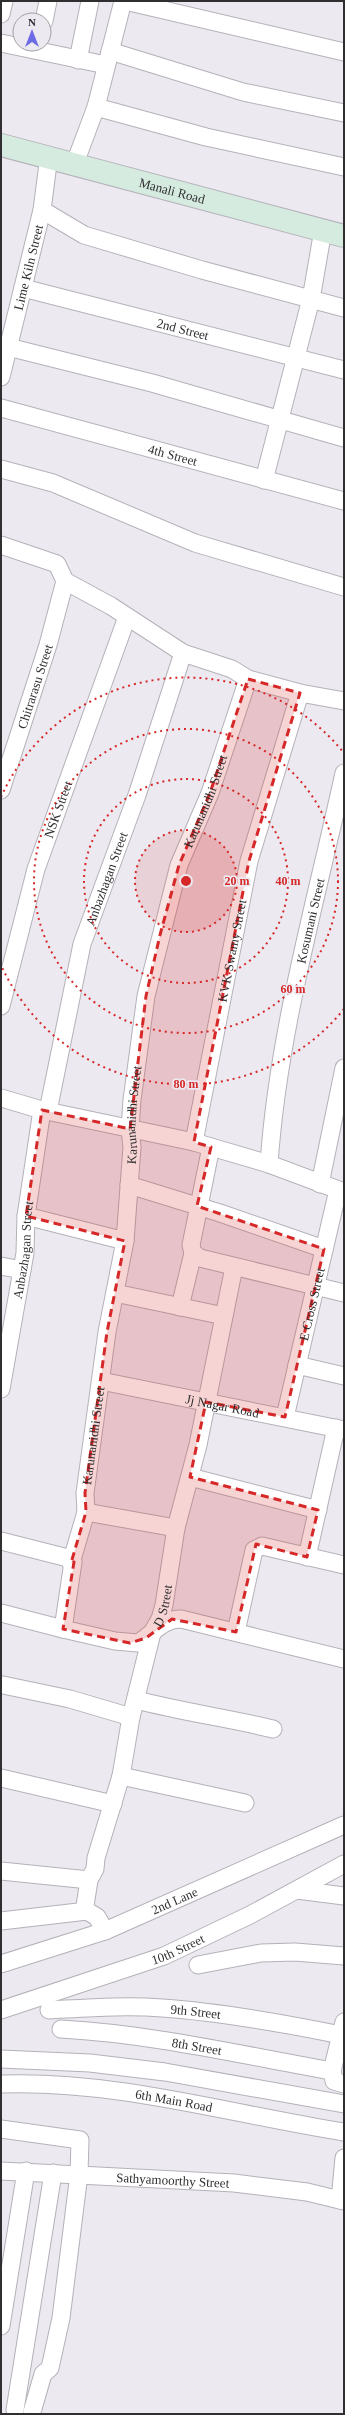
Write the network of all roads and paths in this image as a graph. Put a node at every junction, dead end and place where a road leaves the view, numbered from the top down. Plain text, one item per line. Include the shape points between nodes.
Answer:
1 (4, 1) edge
2 (48, 1) edge
3 (90, 1) edge
4 (124, 1) edge
5 (46, 12) edge
6 (1, 14) edge
7 (1, 43) edge
8 (12, 44) edge
9 (52, 52) edge
10 (344, 52) edge
11 (108, 58) junction
12 (78, 60) junction
13 (96, 107) junction
14 (344, 113) edge
15 (1, 145) edge
16 (48, 156) junction
17 (75, 163) junction
18 (344, 167) edge
19 (42, 210) junction
20 (323, 230) junction
21 (344, 236) edge
22 (23, 288) junction
23 (311, 299) junction
24 (344, 308) edge
25 (8, 347) junction
26 (296, 358) junction
27 (344, 370) edge
28 (1, 377) edge
29 (1, 408) edge
30 (280, 420) junction
31 (344, 438) edge
32 (1, 469) edge
33 (264, 480) junction
34 (344, 501) edge
35 (1, 545) edge
36 (65, 581) junction
37 (344, 586) edge
38 (127, 617) junction
39 (183, 653) junction
40 (248, 679) junction
41 (300, 693) junction
42 (344, 701) edge
43 (344, 773) edge
44 (1, 790) edge
45 (1, 1006) edge
46 (344, 1068) edge
47 (1, 1098) edge
48 (45, 1110) junction
49 (130, 1129) junction
50 (194, 1142) junction
51 (211, 1147) junction
52 (269, 1164) junction
53 (320, 1184) junction
54 (129, 1185) junction
55 (341, 1191) edge
56 (197, 1206) junction
57 (26, 1216) junction
58 (125, 1241) junction
59 (324, 1249) junction
60 (193, 1253) junction
61 (1, 1266) edge
62 (234, 1267) junction
63 (22, 1270) junction
64 (315, 1287) junction
65 (115, 1293) junction
66 (344, 1293) edge
67 (180, 1307) junction
68 (224, 1316) junction
69 (5, 1338) edge
70 (296, 1365) junction
71 (344, 1376) edge
72 (101, 1381) junction
73 (1, 1389) edge
74 (206, 1402) junction
75 (285, 1417) junction
76 (340, 1429) edge
77 (190, 1477) junction
78 (318, 1510) junction
79 (86, 1512) junction
80 (176, 1528) junction
81 (1, 1541) edge
82 (307, 1557) junction
83 (71, 1563) junction
84 (344, 1565) edge
85 (1, 1613) edge
86 (63, 1629) junction
87 (236, 1632) junction
88 (152, 1633) junction
89 (344, 1659) edge
90 (3, 1685) dead end
91 (137, 1700) junction
92 (132, 1717) junction
93 (273, 1729) dead end
94 (121, 1776) junction
95 (1, 1778) edge
96 (245, 1803) dead end
97 (113, 1804) junction
98 (344, 1825) edge
99 (344, 1864) edge
100 (1, 1871) edge
101 (89, 1880) junction
102 (296, 1890) junction
103 (344, 1896) edge
104 (87, 1911) junction
105 (1, 1921) edge
106 (105, 1931) junction
107 (344, 1956) edge
108 (1, 1964) edge
109 (198, 1965) dead end
110 (1, 2010) edge
111 (49, 2010) dead end
112 (342, 2028) edge
113 (61, 2029) dead end
114 (1, 2059) edge
115 (332, 2071) junction
116 (1, 2084) edge
117 (344, 2084) edge
118 (344, 2104) edge
119 (1, 2129) edge
120 (344, 2132) edge
121 (344, 2161) edge
122 (1, 2171) edge
123 (26, 2171) junction
124 (53, 2173) junction
125 (79, 2174) junction
126 (342, 2200) edge
127 (1, 2326) edge
128 (8, 2409) edge
129 (34, 2413) edge

1 - 6 street
2 - 5 street
3 - 12 street
4 - 10 street
4 - 11 street
7 - 8 street
9 - 12 street
11 - 12 street
11 - 13 street
11 - 14 street via 242,92
13 - 17 street
13 - 18 street via 206,137
15 - 16 main road, Manali Road
16 - 17 main road, Manali Road
16 - 19 street, Lime Kiln Street
17 - 20 main road, Manali Road
19 - 22 street, Lime Kiln Street
19 - 23 street via 84,235
20 - 21 main road, Manali Road
20 - 23 street
22 - 25 street, Lime Kiln Street
22 - 26 street, 2nd Street
23 - 24 street
23 - 26 street
25 - 28 street, Lime Kiln Street
25 - 30 street via 152,383
26 - 27 street, 2nd Street
26 - 30 street
29 - 33 street, 4th Street
30 - 31 street
30 - 33 street
32 - 37 street via 53,483 195,543
33 - 34 street, 4th Street
35 - 36 street via 56,564
36 - 38 street
36 - 44 street, Chitrarasu Street via 48,646
38 - 39 street
38 - 45 street, NSK Street via 36,869
39 - 40 street via 232,669
39 - 48 street, Anbazhagan Street via 137,795 82,944
40 - 41 street
40 - 49 street, Karunanidhi Street via 210,792 179,865 160,934 146,996
41 - 42 street
41 - 50 street, KVK Swamy Street via 249,861
43 - 52 street, Kosumani Street via 292,1006 272,1112
46 - 53 street
47 - 48 street
48 - 49 street
48 - 57 street, Anbazhagan Street
49 - 50 street
49 - 54 street, Karunanidhi Street via 132,1147
50 - 51 street
51 - 52 street
51 - 56 street
52 - 53 street
53 - 55 street
54 - 56 street
54 - 58 street, Karunanidhi Street
55 - 59 street, E Cross Street
56 - 59 street
56 - 60 street via 191,1245
57 - 58 street
57 - 63 street, Anbazhagan Street
58 - 65 street, Karunanidhi Street
59 - 64 street, E Cross Street
60 - 62 street via 200,1258
60 - 67 street
61 - 63 street
62 - 64 street
62 - 68 street, D Street
63 - 69 street, Anbazhagan Street
64 - 66 street
64 - 70 street, E Cross Street
65 - 67 street
65 - 72 street, Karunanidhi Street
67 - 68 street
68 - 74 street, D Street
69 - 73 street, Anbazhagan Street
70 - 71 street
70 - 75 street, E Cross Street
72 - 74 street, Jj Nagar Road
72 - 79 street, Karunanidhi Street via 85,1493
74 - 75 street, Jj Nagar Road
74 - 77 street, D Street
75 - 76 street, Jj Nagar Road
76 - 78 street
77 - 78 street
77 - 80 street, D Street
78 - 82 street
79 - 80 street
79 - 83 street, Karunanidhi Street
80 - 88 street, D Street via 164,1605
81 - 83 street via 68,1558
82 - 84 street
82 - 87 street via 262,1546 254,1550
83 - 86 street, Karunanidhi Street via 73,1562 73,1567
85 - 86 street
86 - 88 street via 130,1643 138,1642
87 - 88 street via 172,1619
87 - 89 street
88 - 91 street, D Street
90 - 92 street via 70,1699
91 - 92 street, D Street
91 - 93 street via 174,1710 188,1710
92 - 94 street, D Street
94 - 96 street
94 - 97 street, D Street
95 - 97 street
97 - 101 street, D Street via 95,1869
98 - 106 street, 2nd Lane
99 - 102 street, 10th Street
100 - 101 street
101 - 104 street, D Street via 85,1906
102 - 103 street
102 - 110 street, 10th Street via 164,1956
104 - 105 street
104 - 106 street via 97,1917
106 - 108 street, 2nd Lane
107 - 109 street via 261,1953
111 - 112 street, 9th Street via 162,2008
112 - 115 street
113 - 115 street, 8th Street via 165,2041
114 - 118 street, 6th Main Road via 90,2063 165,2072
115 - 117 street via 334,2081
116 - 120 street, 6th Main Road via 77,2086 140,2094
119 - 125 street via 79,2139
121 - 126 street
122 - 123 street, Sathyamoorthy Street
123 - 124 street, Sathyamoorthy Street
123 - 127 street
124 - 125 street, Sathyamoorthy Street
124 - 128 street
125 - 126 street, Sathyamoorthy Street via 234,2183 307,2192
125 - 129 street via 61,2318 50,2368 43,2374
128 - 129 street

